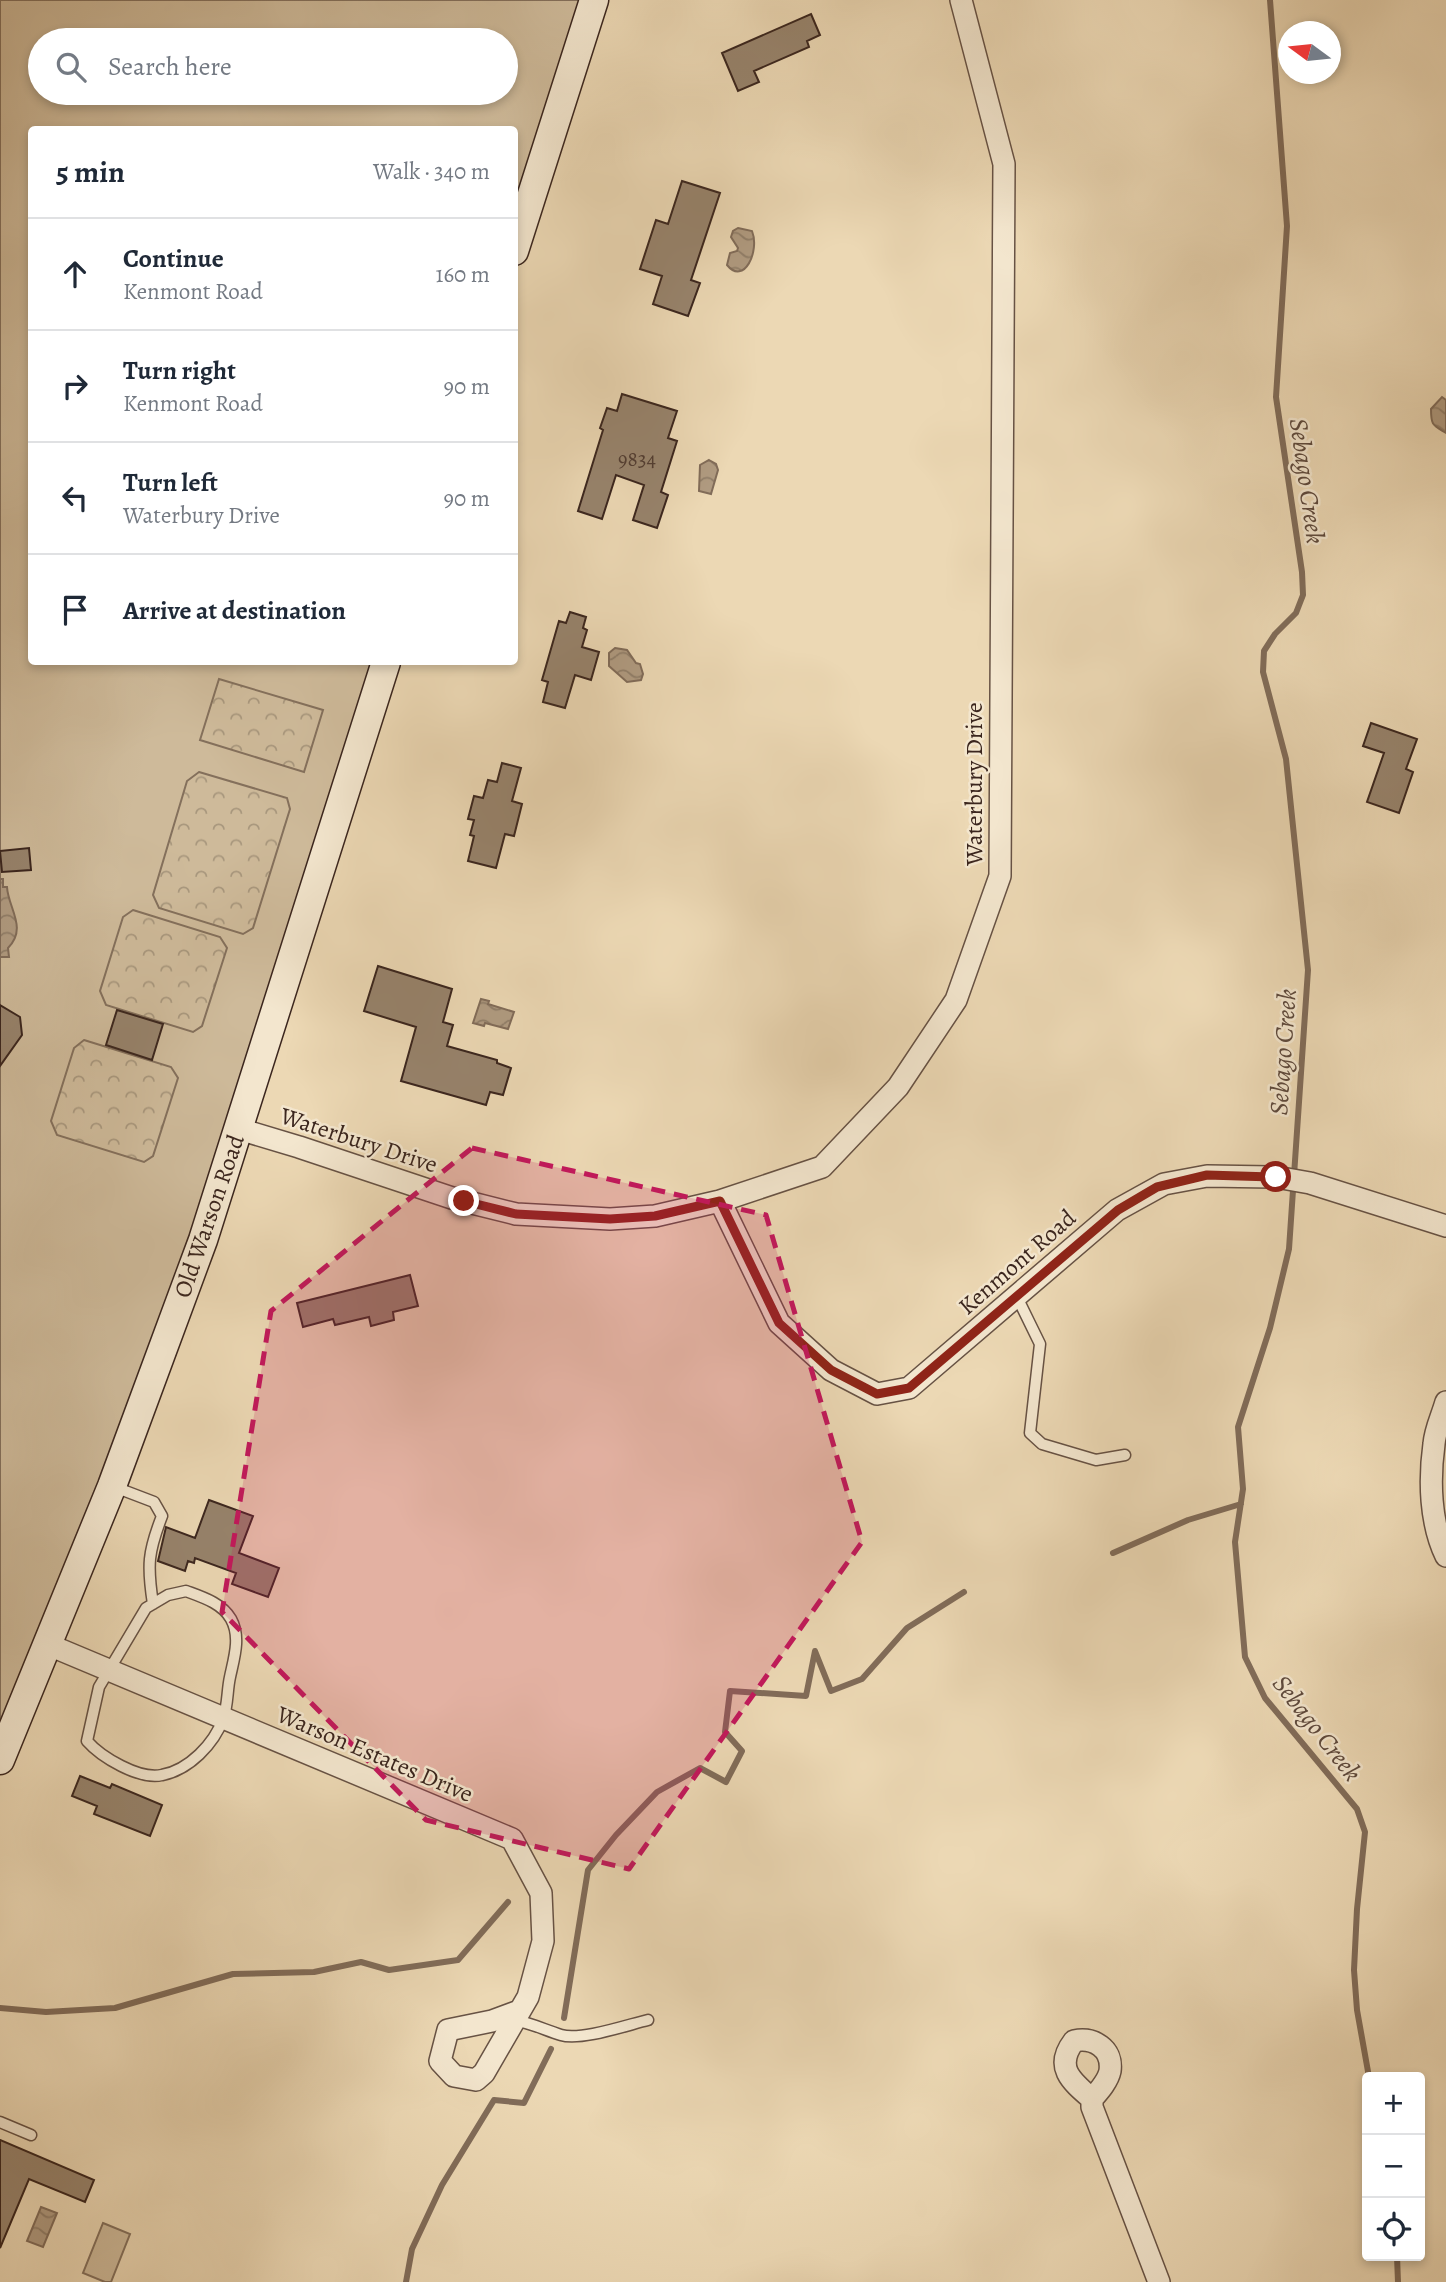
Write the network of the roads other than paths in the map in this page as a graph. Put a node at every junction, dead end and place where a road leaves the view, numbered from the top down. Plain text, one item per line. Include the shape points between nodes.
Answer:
1 (594, 0) edge
2 (961, 0) edge
3 (518, 238) edge
4 (385, 665) edge
5 (239, 1129) junction
6 (720, 1201) junction
7 (1446, 1226) edge
8 (1017, 1297) junction
9 (1446, 1402) edge
10 (1125, 1455) dead end
11 (112, 1486) junction
12 (1446, 1556) edge
13 (153, 1604) junction
14 (49, 1645) junction
15 (108, 1670) junction
16 (224, 1718) junction
17 (0, 1760) edge
18 (516, 2015) joint
19 (648, 2020) dead end
20 (1092, 2099) dead end
21 (0, 2122) edge
22 (31, 2135) dead end
23 (1159, 2282) edge

1 - 3 street
2 - 6 street, Waterbury Drive via 1004,164 1000,876 956,1000 898,1087 822,1167
4 - 5 street, Old Warson Road
5 - 6 street, Waterbury Drive via 516,1214 610,1219 655,1216
5 - 11 street, Old Warson Road
6 - 8 street, Kenmont Road via 779,1323 831,1370 877,1394 909,1388
7 - 8 street, Kenmont Road via 1310,1183 1207,1175 1157,1187 1118,1210
8 - 10 lane via 1040,1344 1030,1433 1042,1444 1096,1460
9 - 12 street via 1434,1442 1431,1491
11 - 13 lane via 154,1502 162,1516 148,1569
11 - 14 street, Old Warson Road
13 - 15 lane via 146,1608
13 - 16 lane via 186,1591 209,1599 231,1618 237,1642
14 - 15 street, Warson Estates Drive
14 - 17 street, Old Warson Road
15 - 16 street, Warson Estates Drive
15 - 16 lane via 96,1696 87,1741 98,1754 141,1774 161,1776 182,1768 205,1750
16 - 18 street, Warson Estates Drive via 512,1839 541,1893 543,1941 528,1997
18 - 19 lane via 563,2036
20 - 23 street
21 - 22 lane

